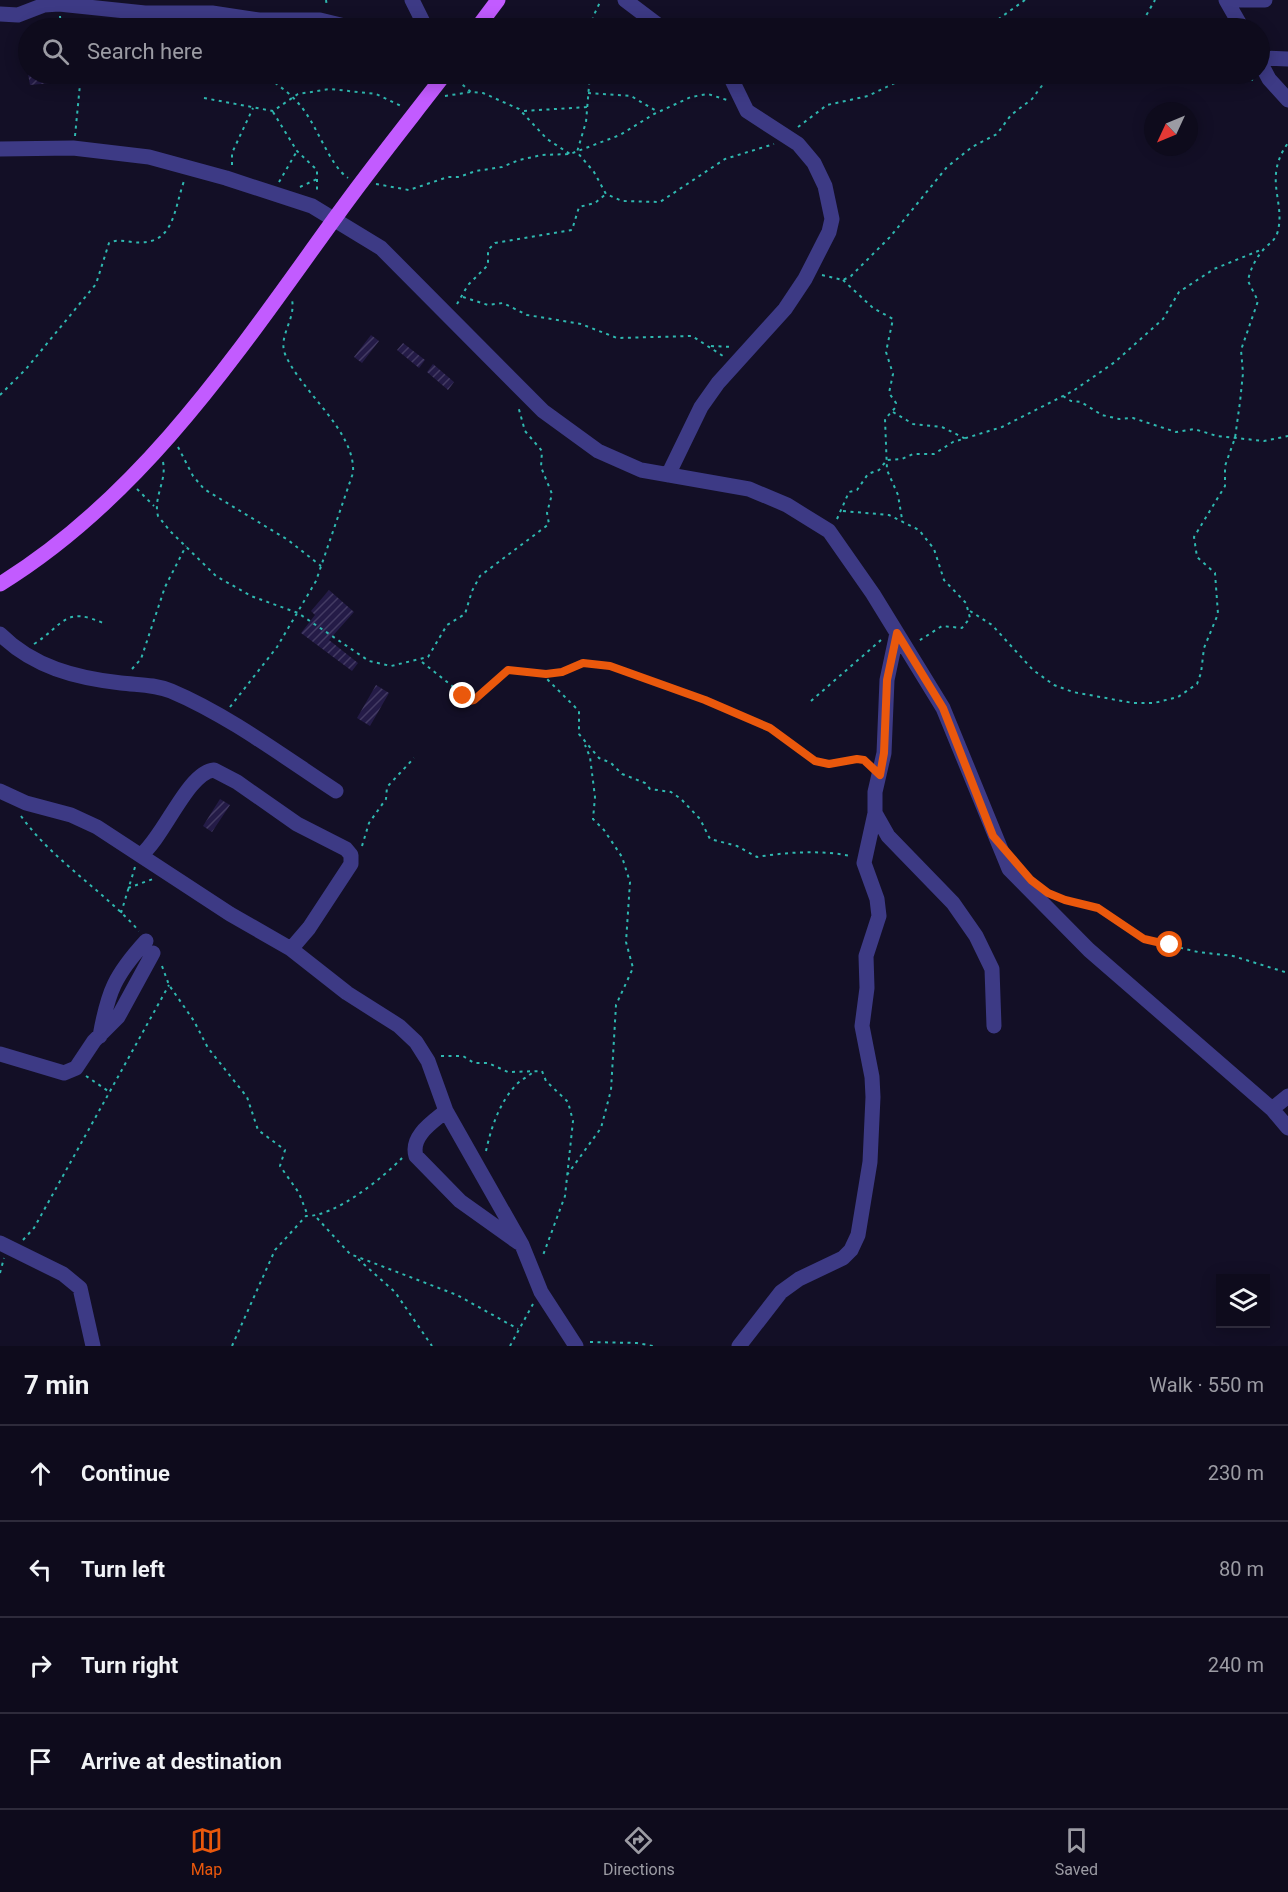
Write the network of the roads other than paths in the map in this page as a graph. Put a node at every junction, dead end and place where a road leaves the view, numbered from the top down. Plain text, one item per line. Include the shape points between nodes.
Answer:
1 (412, 0) edge
2 (498, 0) edge
3 (625, 0) edge
4 (1228, 0) edge
5 (1265, 0) edge
6 (0, 14) edge
7 (245, 18) edge
8 (421, 18) edge
9 (484, 18) edge
10 (649, 18) edge
11 (1237, 18) edge
12 (1288, 58) edge
13 (1270, 59) edge
14 (1270, 80) edge
15 (442, 84) edge
16 (733, 84) edge
17 (1288, 100) edge
18 (0, 149) edge
19 (335, 218) junction
20 (668, 475) junction
21 (0, 584) edge
22 (895, 629) junction
23 (0, 634) edge
24 (336, 791) dead end
25 (3, 793) edge
26 (875, 813) junction
27 (141, 855) junction
28 (150, 947) road end
29 (291, 949) junction
30 (994, 1026) dead end
31 (0, 1054) edge
32 (1288, 1096) edge
33 (1272, 1109) junction
34 (446, 1111) junction
35 (1288, 1128) edge
36 (522, 1245) junction
37 (5, 1246) edge
38 (574, 1343) edge
39 (93, 1346) edge
40 (739, 1346) edge

1 - 8 street
2 - 9 main road
3 - 10 street
4 - 5 street
4 - 11 street
6 - 7 street via 18,15 59,4
12 - 13 street
14 - 17 street
15 - 19 main road
16 - 20 street via 743,107 764,125 798,144 814,163 825,186 832,219 830,232 785,309 701,407
18 - 19 street via 73,148 149,157 312,206
19 - 20 street via 381,248 518,388 570,433 598,451 641,470
19 - 21 main road via 159,448 96,512
20 - 22 street via 749,489 787,505 830,531
22 - 26 street
22 - 33 street via 943,708 1009,869 1089,950
23 - 24 street via 37,662 64,673 170,690
25 - 27 street via 71,815
26 - 30 street via 881,828 953,903 976,936 992,969
26 - 40 street via 865,853 865,871 880,908 866,956 862,1026 873,1097 870,1162 858,1235 843,1258 781,1292
27 - 29 street
27 - 29 street via 156,841 199,775 214,770 297,824 346,849 351,864
28 - 31 street via 120,971 112,986 100,1036 76,1068 70,1072 52,1071
29 - 34 street via 416,1042 428,1061
32 - 33 street
33 - 35 street
34 - 36 street
34 - 36 street via 424,1129 414,1149 421,1164 460,1201
36 - 38 street via 541,1292
37 - 39 street via 63,1274 81,1288

